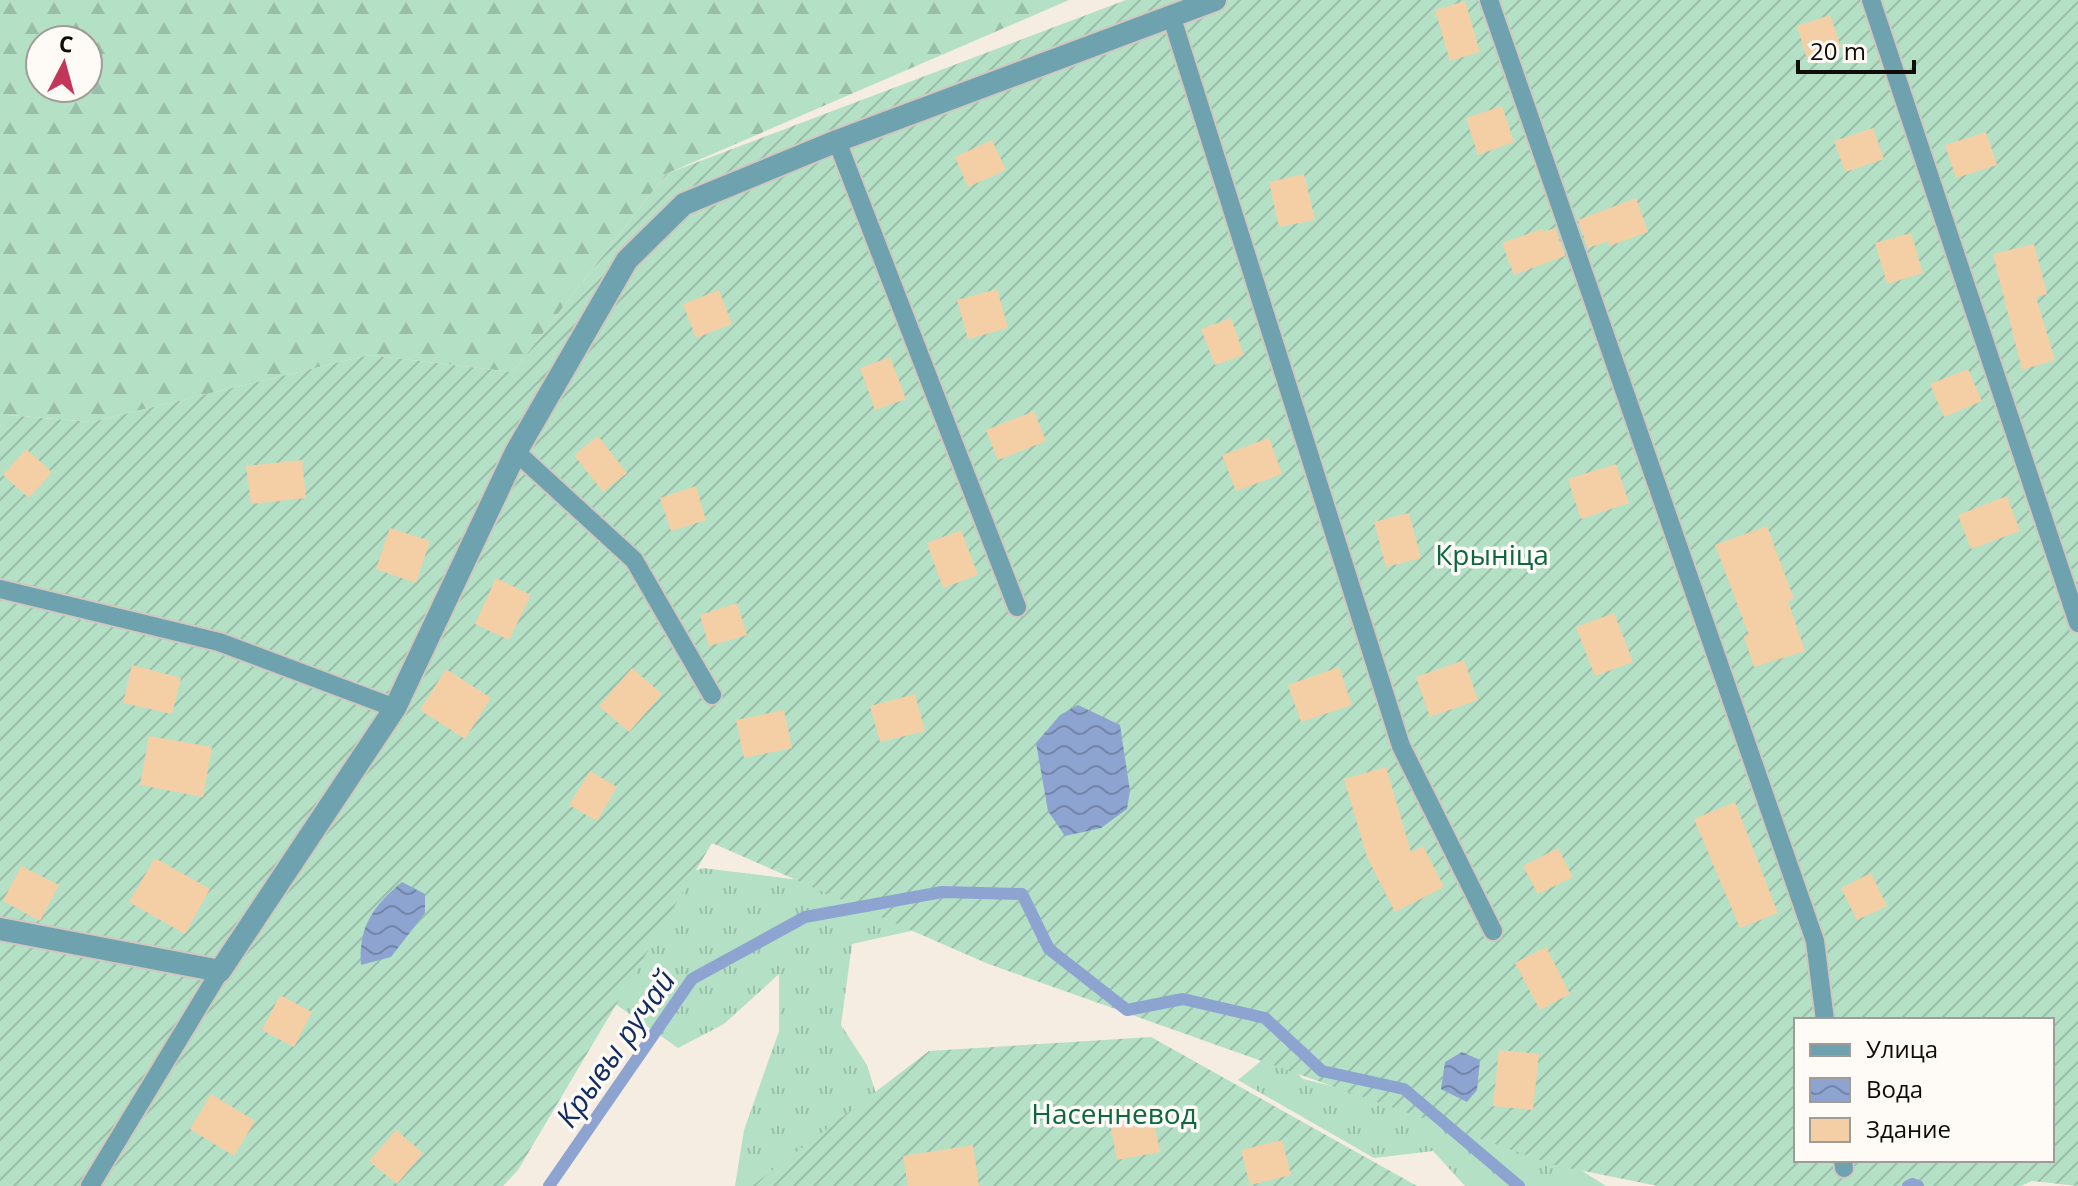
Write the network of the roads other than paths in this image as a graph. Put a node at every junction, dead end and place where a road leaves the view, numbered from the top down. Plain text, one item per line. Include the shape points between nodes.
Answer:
1 (1215, 0) edge
2 (1489, 0) edge
3 (1871, 0) edge
4 (1171, 15) junction
5 (837, 141) junction
6 (516, 452) junction
7 (0, 589) edge
8 (1017, 607) dead end
9 (2078, 623) edge
10 (712, 695) dead end
11 (395, 708) junction
12 (0, 929) edge
13 (1493, 931) dead end
14 (220, 971) junction
15 (1825, 1018) edge
16 (90, 1186) edge

1 - 4 street
2 - 15 lane via 1815,941
3 - 9 lane
4 - 5 street
4 - 13 lane via 1401,746
5 - 6 street via 684,204 627,260
5 - 8 lane
6 - 10 lane via 634,560
6 - 11 street
7 - 11 lane via 219,642
11 - 14 street
12 - 14 street
14 - 16 lane

